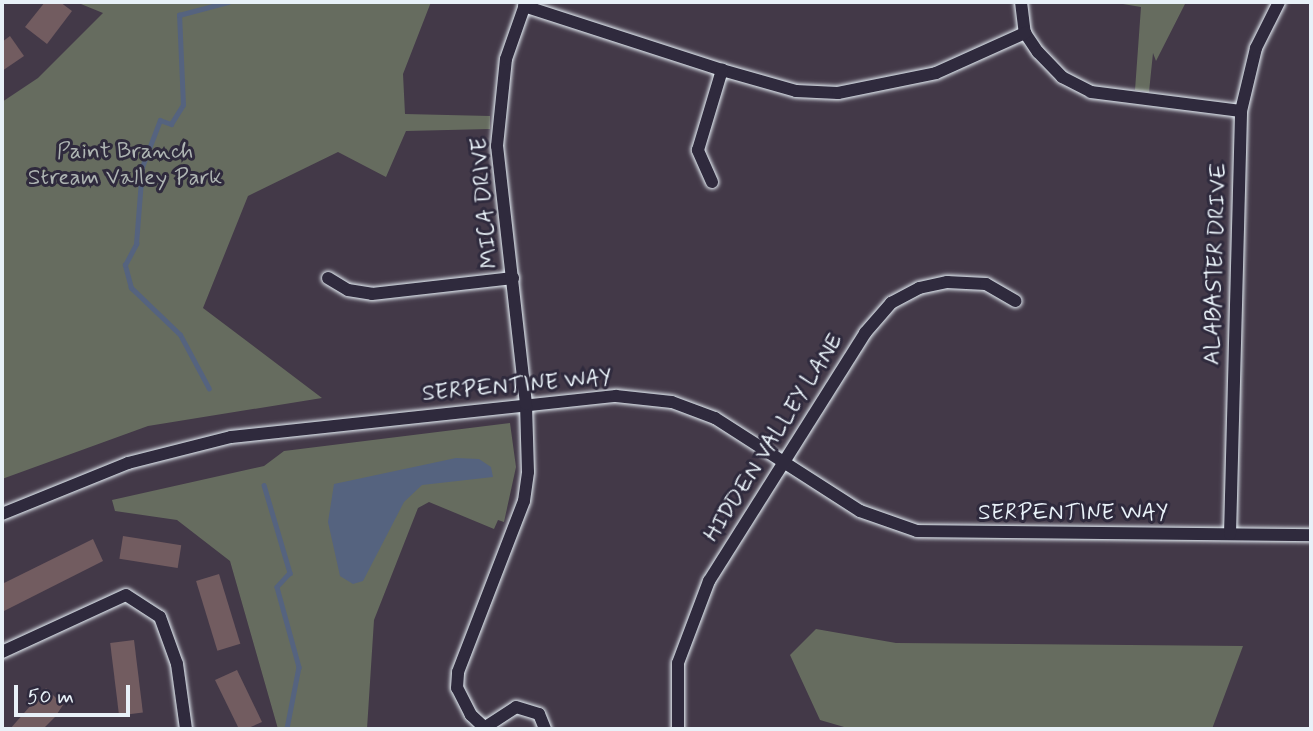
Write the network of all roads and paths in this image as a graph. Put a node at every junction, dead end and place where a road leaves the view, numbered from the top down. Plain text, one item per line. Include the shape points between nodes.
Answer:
1 (1021, 2) edge
2 (1279, 2) edge
3 (525, 4) edge
4 (1025, 33) junction
5 (722, 70) junction
6 (1241, 111) junction
7 (712, 182) dead end
8 (328, 278) dead end
9 (513, 278) junction
10 (1016, 301) dead end
11 (526, 404) junction
12 (785, 462) junction
13 (2, 514) edge
14 (1230, 534) junction
15 (1311, 535) edge
16 (2, 652) edge
17 (485, 728) edge
18 (186, 729) edge
19 (545, 729) edge
20 (678, 729) edge

1 - 4 street
2 - 6 street, ALABASTER DRIVE via 1256,48
3 - 5 street
3 - 9 street, MICA DRIVE via 499,99 497,146
4 - 5 street via 936,73 838,93 796,91
4 - 6 street via 1062,77 1091,92
5 - 7 street via 698,150
6 - 14 street, ALABASTER DRIVE
8 - 9 street via 348,290 372,294
9 - 11 street, MICA DRIVE
10 - 12 street, HIDDEN VALLEY LANE via 986,284 947,282 919,288 891,303 864,333
11 - 12 street, SERPENTINE WAY via 616,396 672,402 715,418
11 - 13 street, SERPENTINE WAY via 231,438 128,463
11 - 17 street, MICA DRIVE via 524,501 458,671 457,688
12 - 14 street, SERPENTINE WAY via 860,511 917,531
12 - 20 street, HIDDEN VALLEY LANE via 709,581 685,632 674,691
14 - 15 street, SERPENTINE WAY
16 - 18 street via 126,595 160,617 177,664
17 - 19 street via 516,707 539,715

